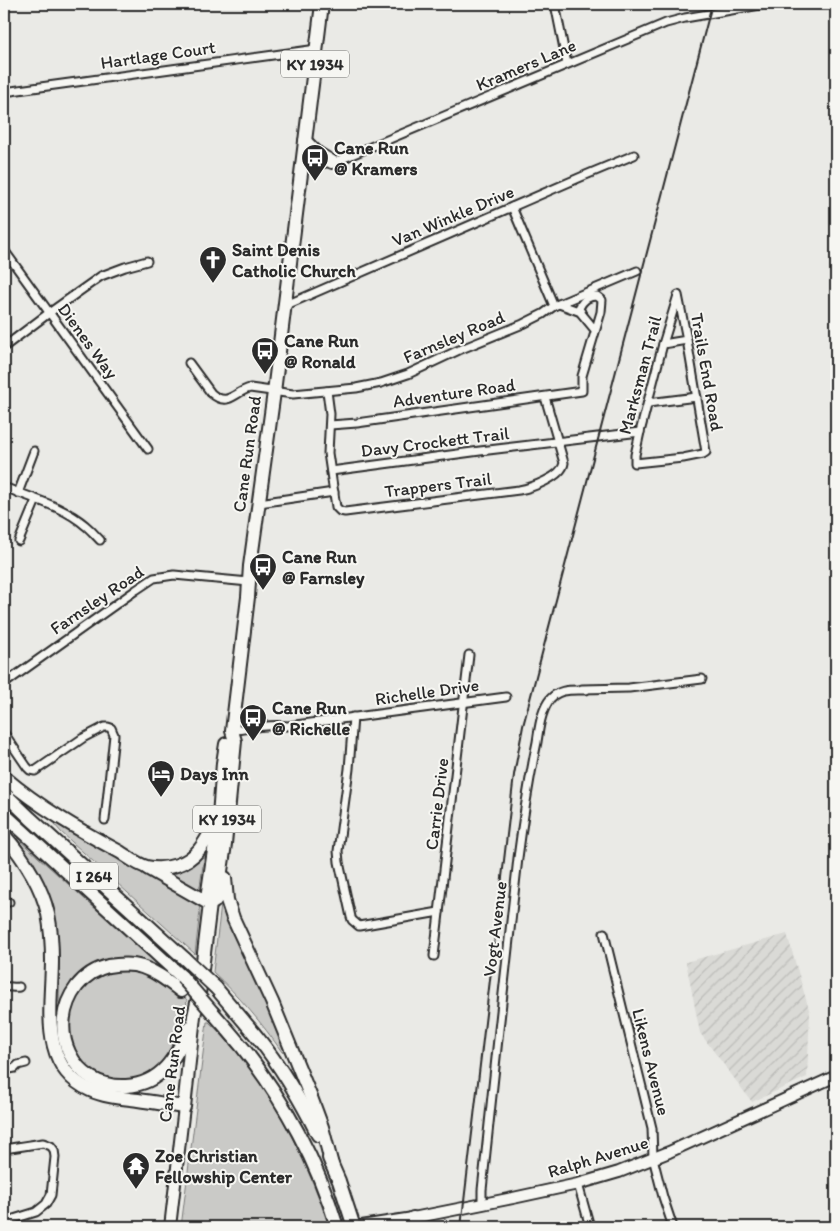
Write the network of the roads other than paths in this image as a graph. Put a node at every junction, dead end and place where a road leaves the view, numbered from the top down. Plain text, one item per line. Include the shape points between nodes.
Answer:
1 (322, 4) edge
2 (555, 4) edge
3 (766, 4) edge
4 (317, 49) junction
5 (567, 64) junction
6 (4, 92) edge
7 (305, 141) junction
8 (634, 155) dead end
9 (332, 162) junction
10 (302, 164) junction
11 (512, 207) junction
12 (4, 250) edge
13 (147, 261) dead end
14 (636, 271) dead end
15 (678, 295) joint
16 (556, 305) junction
17 (284, 306) junction
18 (580, 312) junction
19 (49, 313) junction
20 (595, 330) junction
21 (687, 340) junction
22 (663, 344) junction
23 (4, 347) edge
24 (189, 363) dead end
25 (327, 391) junction
26 (274, 392) junction
27 (545, 397) junction
28 (697, 397) junction
29 (648, 403) junction
30 (330, 425) junction
31 (640, 432) junction
32 (558, 442) junction
33 (148, 449) dead end
34 (34, 452) dead end
35 (635, 463) joint
36 (331, 471) junction
37 (4, 487) edge
38 (334, 492) junction
39 (18, 493) junction
40 (36, 500) junction
41 (259, 503) junction
42 (100, 540) dead end
43 (19, 541) dead end
44 (249, 582) junction
45 (469, 655) dead end
46 (702, 678) dead end
47 (4, 684) edge
48 (554, 687) dead end
49 (586, 690) junction
50 (506, 697) dead end
51 (464, 703) junction
52 (354, 717) junction
53 (232, 731) junction
54 (4, 733) edge
55 (4, 777) edge
56 (4, 793) edge
57 (4, 814) edge
58 (218, 816) junction
59 (104, 820) dead end
60 (4, 835) edge
61 (224, 844) junction
62 (145, 867) junction
63 (210, 904) junction
64 (439, 912) junction
65 (604, 932) dead end
66 (434, 956) dead end
67 (4, 987) edge
68 (19, 987) dead end
69 (213, 1012) junction
70 (194, 1016) junction
71 (26, 1063) dead end
72 (4, 1070) edge
73 (836, 1076) edge
74 (184, 1107) junction
75 (4, 1149) edge
76 (653, 1158) junction
77 (332, 1165) junction
78 (578, 1184) junction
79 (482, 1204) junction
80 (4, 1222) edge
81 (413, 1222) edge
82 (171, 1225) edge
83 (337, 1227) edge
84 (354, 1227) edge
85 (590, 1227) edge
86 (673, 1227) edge

1 - 4 highway, Cane Run Road / KY 1934
2 - 5 street
3 - 5 street, Kramers Lane via 666,23
4 - 6 street, Hartlage Court
4 - 7 highway, Cane Run Road / KY 1934
5 - 9 street, Kramers Lane
7 - 9 highway
7 - 10 highway, Cane Run Road / KY 1934
8 - 11 street, Van Winkle Drive
9 - 10 street, Kramers Lane
10 - 17 highway, Cane Run Road / KY 1934
11 - 16 street
11 - 17 street, Van Winkle Drive
12 - 19 street, Dienes Way
13 - 19 street via 101,276
14 - 16 street, Farnsley Road
15 - 21 street, Trails End Road
15 - 22 street, Marksman Trail
16 - 18 street
16 - 25 street, Farnsley Road via 523,324 408,374 373,385
17 - 26 highway, Cane Run Road / KY 1934
18 - 20 street
18 - 20 street via 582,301 593,296 602,300
19 - 23 street
19 - 33 street, Dienes Way
20 - 27 street, Adventure Road via 582,376 582,392
21 - 22 street
21 - 28 street, Trails End Road
22 - 29 street, Marksman Trail
24 - 26 street, Farnsley Road via 211,393 223,400 250,388
25 - 26 street, Farnsley Road
25 - 30 street
26 - 41 highway, Cane Run Road / KY 1934
27 - 30 street, Adventure Road
27 - 32 street
28 - 29 street
28 - 35 street, Trails End Road via 706,452
29 - 31 street, Marksman Trail
30 - 36 street via 328,453
31 - 32 street, Davy Crockett Trail
31 - 35 street, Marksman Trail
32 - 36 street, Davy Crockett Trail
32 - 38 street, Trappers Trail via 564,463 562,470 540,484 519,490 345,512 336,507
34 - 39 street
36 - 38 street
37 - 39 street
38 - 41 street
39 - 40 street
40 - 42 street via 70,515
40 - 43 street
41 - 44 highway, Cane Run Road / KY 1934
44 - 47 street, Farnsley Road via 174,575 154,578
44 - 53 highway, Cane Run Road / KY 1934
45 - 51 street, Carrie Drive
46 - 49 street, Vogt Avenue
48 - 49 street, Vogt Avenue
49 - 79 street, Vogt Avenue via 563,691 547,704 529,777 494,1069
50 - 51 street, Richelle Drive
51 - 52 street, Richelle Drive
51 - 64 street, Carrie Drive
52 - 53 street, Richelle Drive
52 - 64 street via 338,851 350,917 359,926
53 - 58 highway, Cane Run Road / KY 1934 via 224,755
53 - 61 highway, Cane Run Road / KY 1934 via 235,741
54 - 59 street via 33,771 83,738 104,727 111,728 114,735
55 - 62 highway via 50,811
56 - 77 highway, I 264, bridge via 216,988 284,1075
57 - 69 highway, I 264, bridge via 182,977
58 - 62 highway via 206,842 188,860 163,868
58 - 63 highway, Cane Run Road / KY 1934 via 207,898
60 - 74 highway via 26,863 48,914 52,959 52,1038 62,1066 78,1083 98,1093
61 - 63 highway, Cane Run Road / KY 1934 via 217,898
61 - 77 highway via 228,906 312,1100
62 - 63 highway
63 - 70 highway, Cane Run Road / KY 1934
64 - 66 street, Carrie Drive
65 - 76 street, Likens Avenue via 652,1128
67 - 68 street
69 - 70 highway, bridge via 154,972 135,965 116,965 91,973 79,984 63,1016 63,1033 68,1051 82,1071 95,1080 115,1086 130,1086 154,1078 169,1065
69 - 83 highway, I 264 via 271,1087 295,1127 314,1165
70 - 74 highway, Cane Run Road / KY 1934
71 - 72 street
73 - 76 street, Ralph Avenue
74 - 82 street, Cane Run Road / KY 1934
75 - 80 street via 48,1144 56,1157 50,1200 40,1210
76 - 78 street, Ralph Avenue
76 - 86 street, Likens Avenue
77 - 84 highway, I 264
78 - 79 street, Ralph Avenue
78 - 85 street
79 - 81 street, Ralph Avenue
81 - 84 street, Ralph Avenue

